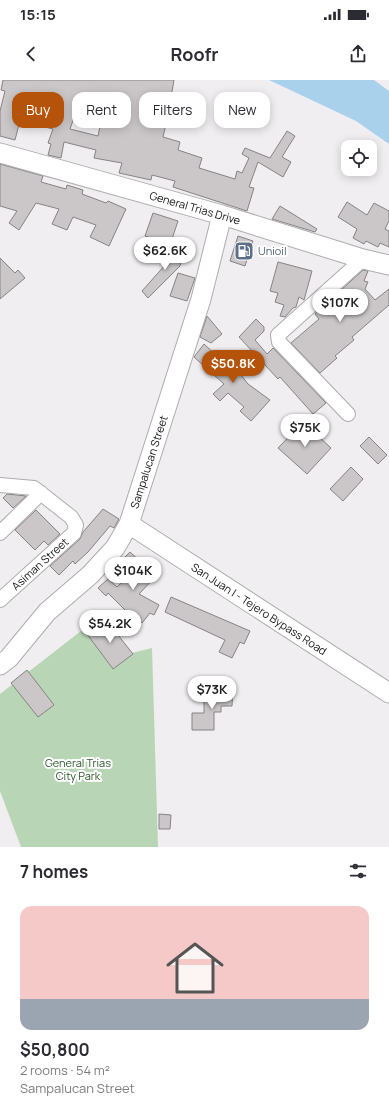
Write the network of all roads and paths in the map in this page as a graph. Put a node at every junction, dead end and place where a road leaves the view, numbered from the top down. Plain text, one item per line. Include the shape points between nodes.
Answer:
1 (0, 153) edge
2 (222, 215) junction
3 (363, 259) junction
4 (389, 265) edge
5 (348, 414) dead end
6 (0, 485) edge
7 (41, 493) junction
8 (129, 524) junction
9 (0, 533) edge
10 (0, 600) edge
11 (0, 665) edge
12 (389, 693) edge

1 - 2 street, General Trias Drive
2 - 3 street, General Trias Drive
2 - 8 street, Sampalucan Street via 201,299
3 - 4 street, General Trias Drive
3 - 5 street via 278,335 279,342
6 - 7 street via 28,487
7 - 9 street
7 - 10 street, Asiman Street via 71,517 76,525 74,533
8 - 11 street, Sampalucan Street via 115,548 90,575 47,612 9,658
8 - 12 street, San Juan I - Tejero Bypass Road

